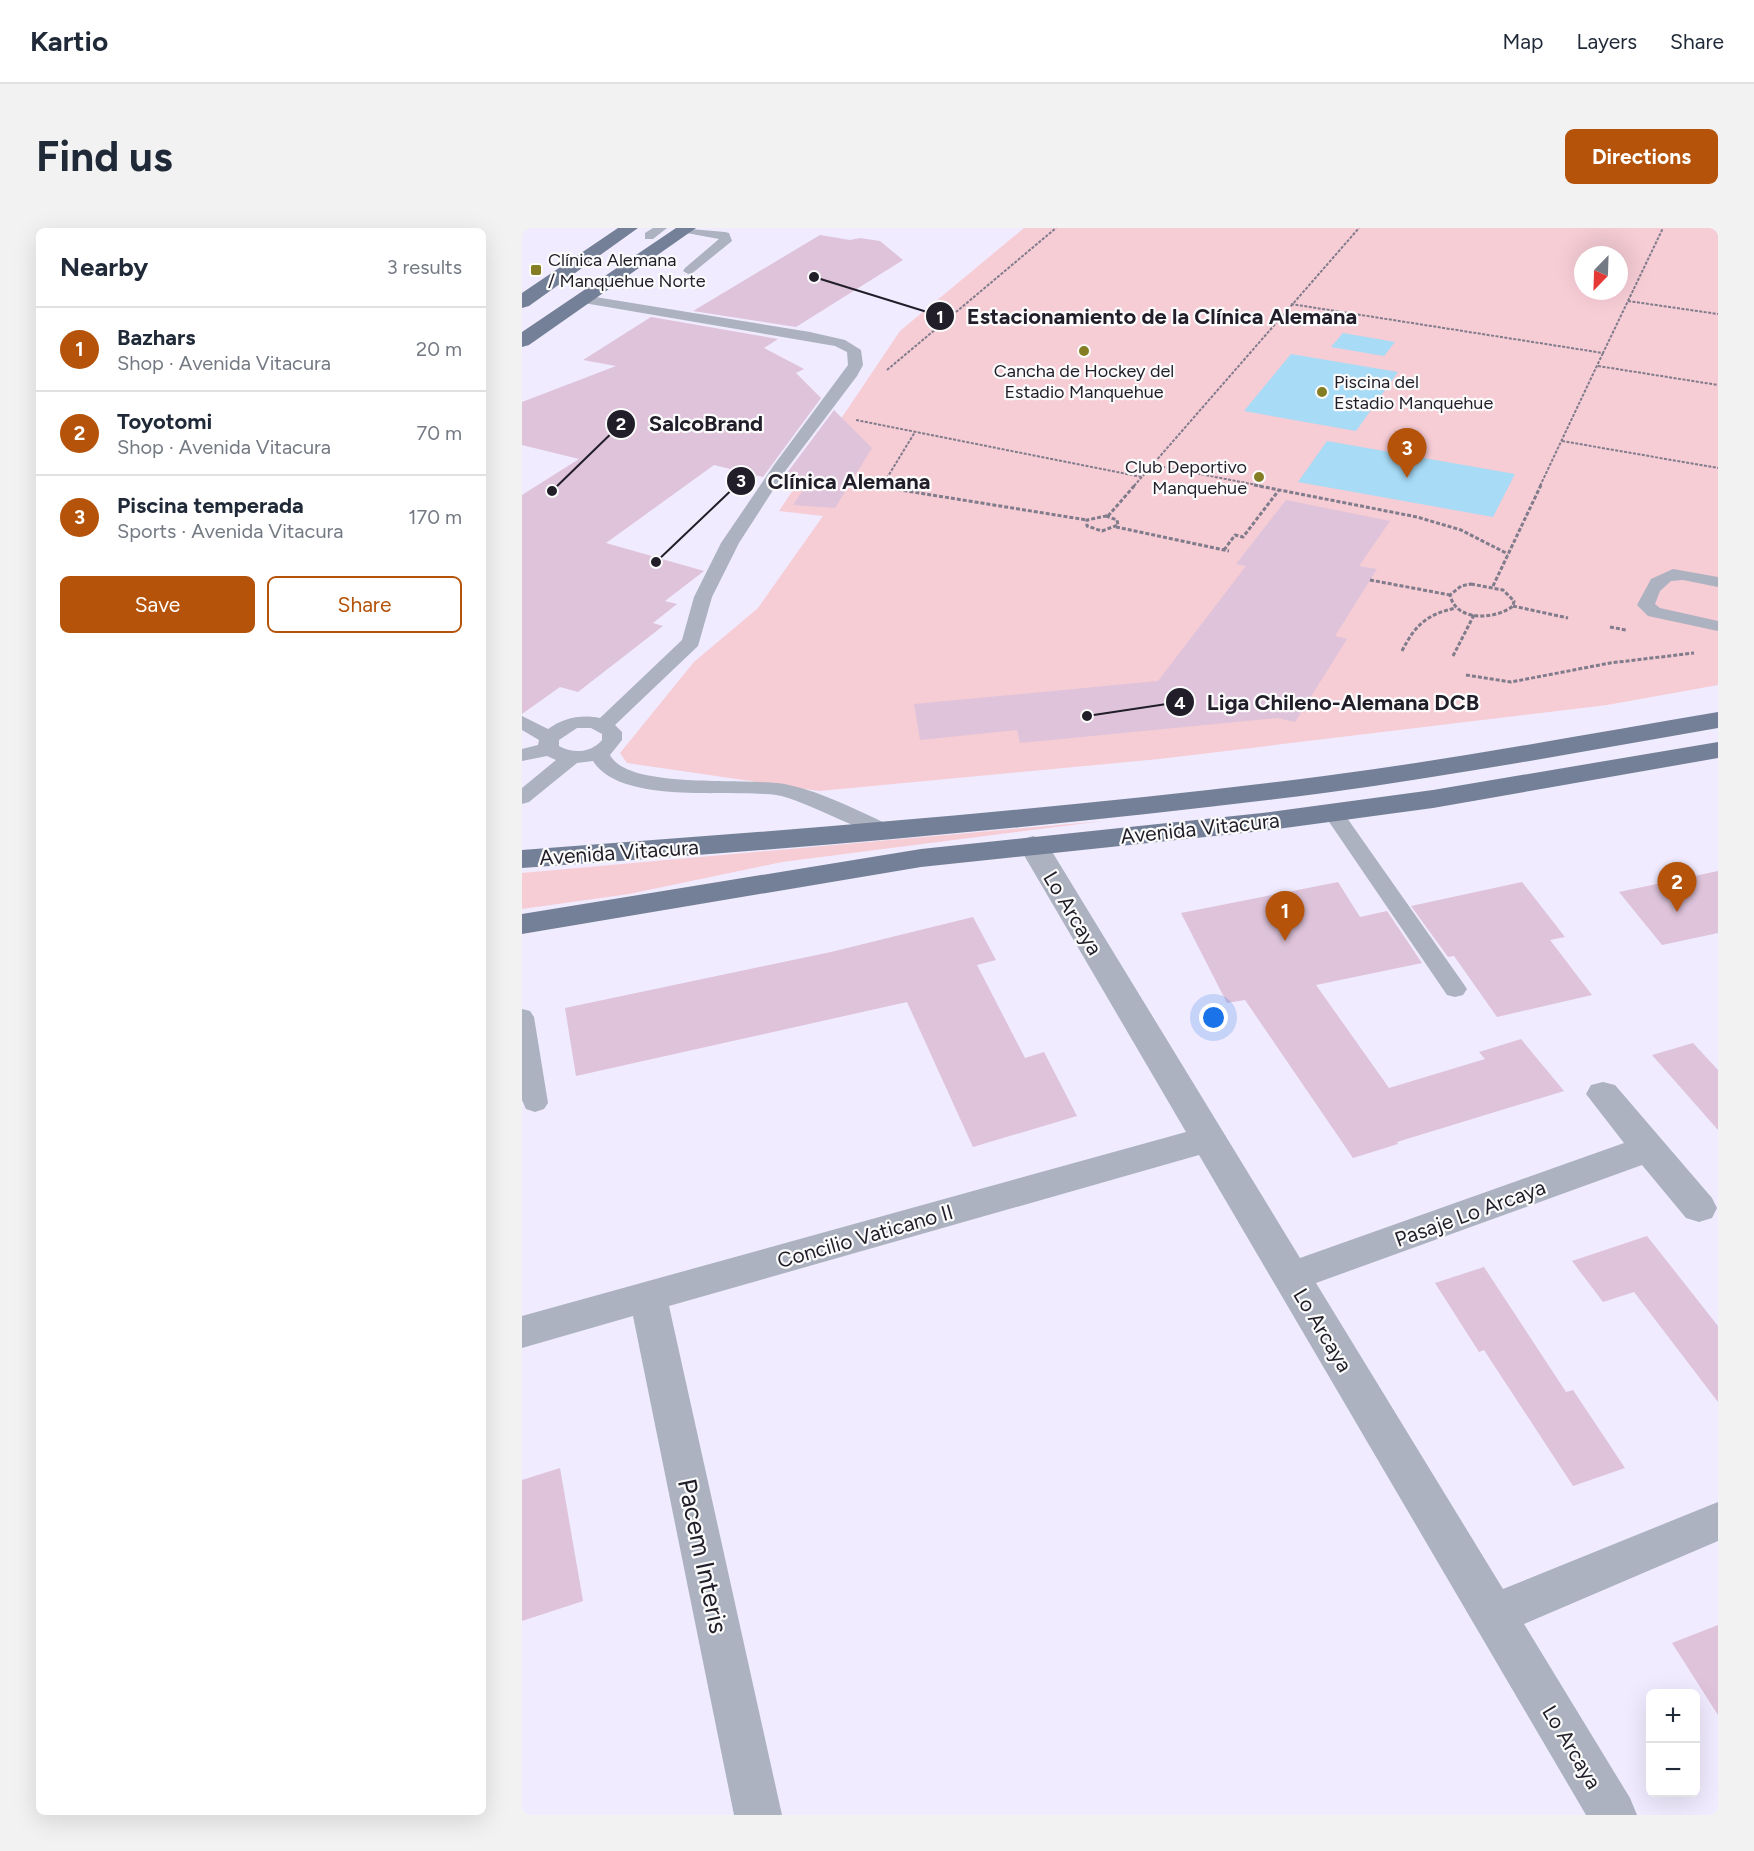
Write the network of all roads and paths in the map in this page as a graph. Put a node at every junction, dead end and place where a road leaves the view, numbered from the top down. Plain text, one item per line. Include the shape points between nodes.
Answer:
1 (629, 228) edge
2 (661, 228) edge
3 (686, 228) edge
4 (1056, 228) edge
5 (1359, 228) edge
6 (1663, 228) edge
7 (649, 236) dead end
8 (600, 248) junction
9 (690, 271) dead end
10 (526, 296) edge
11 (583, 299) junction
12 (1628, 300) junction
13 (1291, 304) junction
14 (1718, 314) edge
15 (522, 341) edge
16 (1603, 353) junction
17 (1598, 366) junction
18 (887, 370) dead end
19 (1718, 385) edge
20 (850, 419) dead end
21 (915, 432) junction
22 (1562, 441) junction
23 (1152, 465) junction
24 (1718, 468) edge
25 (1142, 477) junction
26 (1279, 490) junction
27 (1108, 516) junction
28 (1087, 520) junction
29 (1116, 527) junction
30 (1508, 554) junction
31 (1370, 580) dead end
32 (1718, 582) edge
33 (1493, 586) junction
34 (1450, 595) junction
35 (1513, 606) junction
36 (1456, 608) junction
37 (1474, 615) junction
38 (1568, 618) dead end
39 (1718, 626) edge
40 (1402, 651) dead end
41 (1697, 652) dead end
42 (1452, 656) dead end
43 (1466, 675) dead end
44 (1718, 720) edge
45 (522, 722) edge
46 (604, 725) junction
47 (550, 744) junction
48 (1718, 750) edge
49 (598, 753) junction
50 (522, 755) edge
51 (572, 757) junction
52 (522, 798) edge
53 (1333, 813) junction
54 (879, 829) junction
55 (522, 839) edge
56 (716, 845) junction
57 (1032, 846) junction
58 (522, 859) edge
59 (681, 897) junction
60 (522, 924) edge
61 (522, 945) edge
62 (1455, 989) dead end
63 (522, 1017) edge
64 (1603, 1094) dead end
65 (535, 1103) dead end
66 (1208, 1139) junction
67 (1649, 1149) junction
68 (1699, 1208) dead end
69 (1290, 1277) junction
70 (648, 1296) junction
71 (522, 1332) edge
72 (1718, 1521) edge
73 (1493, 1615) junction
74 (758, 1815) edge
75 (1613, 1815) edge

1 - 8 main road
2 - 7 lane
3 - 9 lane via 725,236 726,241
3 - 11 main road
4 - 18 path
5 - 13 path
6 - 12 path
8 - 10 main road
8 - 11 main road via 607,263 574,286 572,293
11 - 15 main road
11 - 46 lane via 810,336 845,345 858,357 850,376 780,468 730,543 703,597 691,642
12 - 14 path
12 - 16 path
13 - 16 path
13 - 23 path
16 - 17 path
17 - 19 path
17 - 22 path
20 - 21 path
21 - 25 path
21 - 28 path via 882,487
22 - 24 path
22 - 30 path
23 - 25 path
23 - 26 path
25 - 27 path
26 - 29 path via 1243,537 1235,535 1227,550
26 - 30 path via 1441,524
27 - 28 path
27 - 29 path via 1117,520
28 - 29 path via 1087,526 1093,530 1109,531
30 - 33 path
31 - 34 path
32 - 39 lane via 1665,576 1653,586 1646,605 1654,612
33 - 34 path via 1461,586
33 - 35 path via 1510,595
34 - 36 path
35 - 37 path via 1510,611 1494,616
35 - 38 path
36 - 37 path
36 - 40 path via 1424,617 1415,624
37 - 42 path
41 - 43 path via 1511,682
44 - 54 main road, Avenida Vitacura via 1326,783
45 - 47 lane
46 - 47 lane via 572,723 555,731
46 - 49 lane via 613,737
47 - 50 lane
47 - 51 lane via 556,754
48 - 53 main road, Avenida Vitacura
49 - 51 lane
49 - 54 lane via 609,769 623,776 653,783 779,789 832,805
51 - 52 lane
53 - 57 main road, Avenida Vitacura
53 - 62 lane
54 - 56 main road, Avenida Vitacura
55 - 56 main road, Avenida Vitacura
56 - 58 main road, Avenida Vitacura
57 - 59 main road, Avenida Vitacura via 901,861
57 - 66 street, Lo Arcaya
59 - 60 main road, Avenida Vitacura
59 - 61 main road, Avenida Vitacura
63 - 65 lane
64 - 67 street
66 - 69 street, Lo Arcaya
66 - 70 street, Concilio Vaticano II
67 - 68 street
67 - 69 street, Pasaje Lo Arcaya
69 - 73 street, Lo Arcaya
70 - 71 street, Concilio Vaticano II
70 - 74 street, Pacem Interis
72 - 73 street
73 - 75 street, Lo Arcaya

